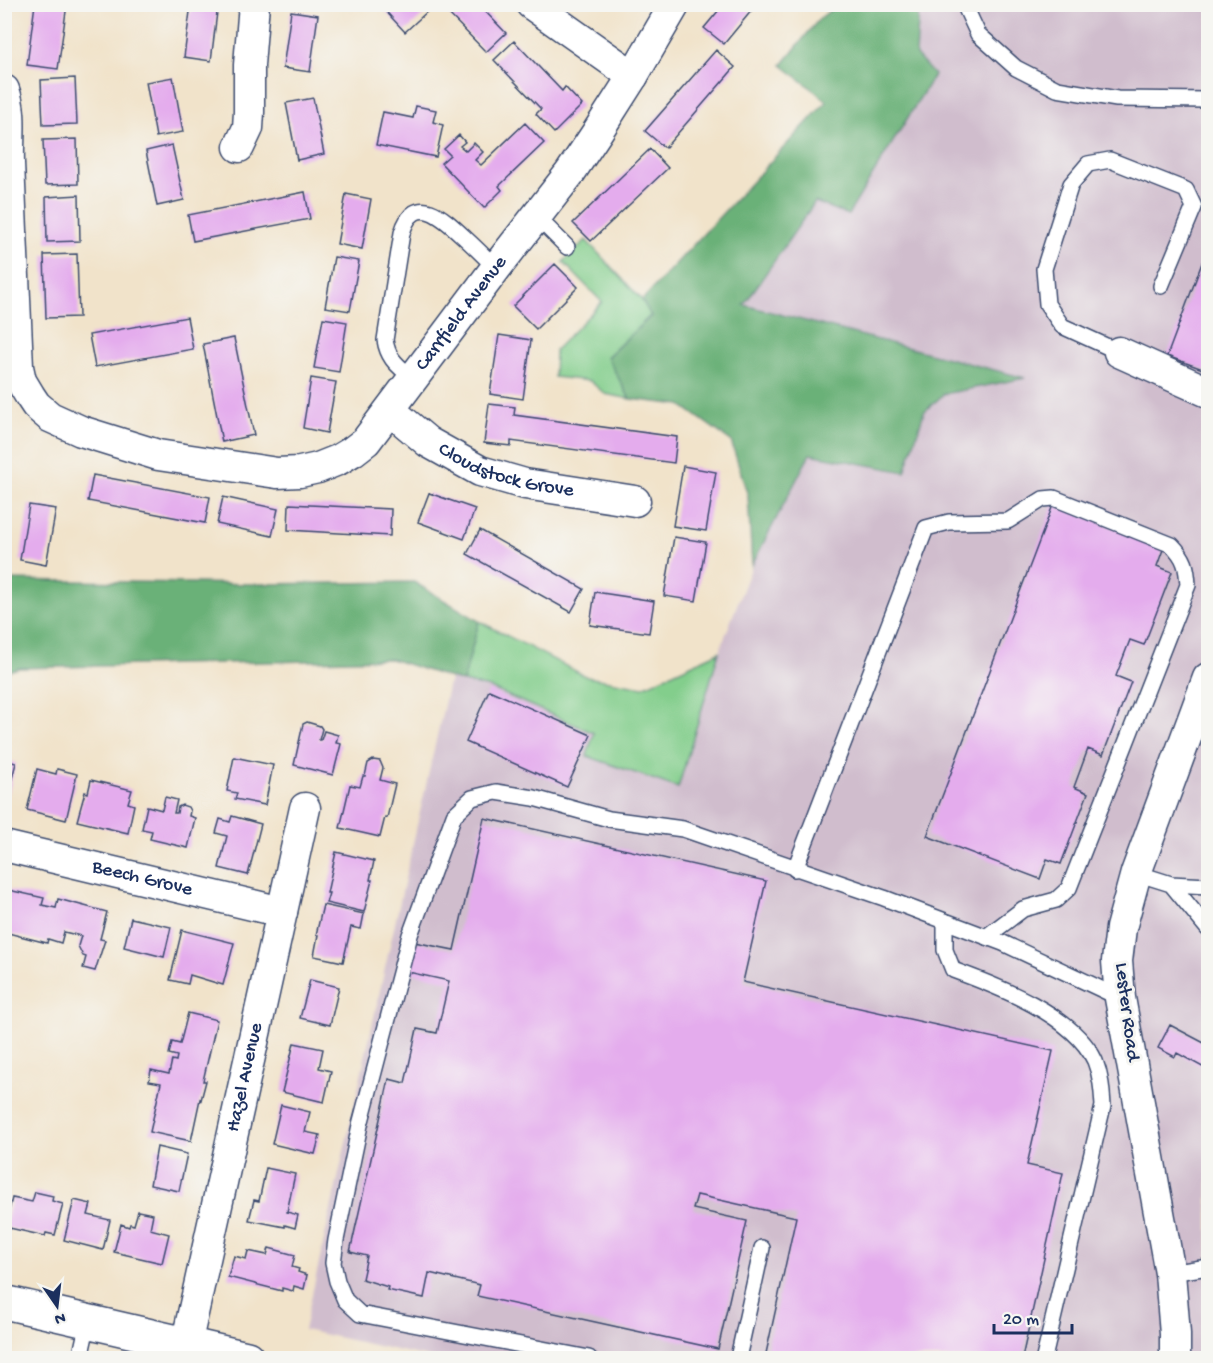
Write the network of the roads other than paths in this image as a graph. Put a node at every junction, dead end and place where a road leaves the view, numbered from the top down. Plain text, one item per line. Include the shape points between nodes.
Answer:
1 (254, 4) edge
2 (531, 4) edge
3 (675, 4) edge
4 (964, 4) edge
5 (633, 76) junction
6 (4, 90) edge
7 (1209, 100) edge
8 (239, 147) dead end
9 (536, 216) junction
10 (567, 247) dead end
11 (496, 268) junction
12 (1161, 286) dead end
13 (1119, 352) joint
14 (412, 379) junction
15 (1209, 392) edge
16 (390, 410) junction
17 (635, 501) dead end
18 (1209, 678) edge
19 (305, 808) dead end
20 (4, 846) edge
21 (795, 869) junction
22 (1136, 873) junction
23 (1171, 884) junction
24 (1209, 886) edge
25 (282, 912) junction
26 (945, 921) junction
27 (1209, 929) edge
28 (986, 937) junction
29 (1120, 998) junction
30 (762, 1248) dead end
31 (1209, 1267) edge
32 (1170, 1273) junction
33 (4, 1302) edge
34 (88, 1322) junction
35 (186, 1345) junction
36 (80, 1359) edge
37 (247, 1359) edge
38 (589, 1359) edge
39 (738, 1359) edge
40 (1044, 1359) edge
41 (1175, 1359) edge

1 - 8 street via 248,128
2 - 5 street
3 - 5 street, Carrfield Avenue
4 - 7 lane via 978,34 1016,68 1057,89 1117,99
5 - 9 street, Carrfield Avenue via 570,173
6 - 16 street, Carrfield Avenue via 9,110 18,367 21,381 36,405 50,417 119,444 160,445 277,473 318,468 353,452
9 - 10 lane
9 - 11 street, Carrfield Avenue
11 - 14 street, Carrfield Avenue
11 - 14 lane via 434,212 421,211 405,222 384,340 391,359
12 - 13 lane via 1194,207 1186,190 1110,160 1088,164 1071,184 1044,268 1047,304 1062,326
13 - 15 street
14 - 16 street, Carrfield Avenue
16 - 17 street, Cloudstock Grove via 428,442 480,471 525,484
18 - 22 street, Lester Road
19 - 25 street, Hazel Avenue
20 - 25 street, Beech Grove
21 - 26 lane
21 - 28 lane via 926,528 949,522 1008,521 1043,499 1054,498 1172,545 1182,555 1188,585 1069,888 1056,900 1023,909
21 - 38 lane via 683,829 609,819 534,798 496,792 472,798 454,815 410,935 360,1125 336,1240 333,1263 337,1281 345,1300 360,1314
22 - 23 lane
22 - 29 street, Lester Road via 1121,928 1117,961
23 - 24 lane
23 - 27 lane
25 - 35 street, Hazel Avenue
26 - 28 lane
26 - 40 lane via 945,950 953,970 997,986 1077,1035 1094,1059 1101,1080 1103,1106
28 - 29 lane
29 - 32 street, Lester Road
30 - 39 lane
31 - 32 lane
32 - 41 street, Lester Road
33 - 34 main road
34 - 35 main road
34 - 36 lane
35 - 37 main road

